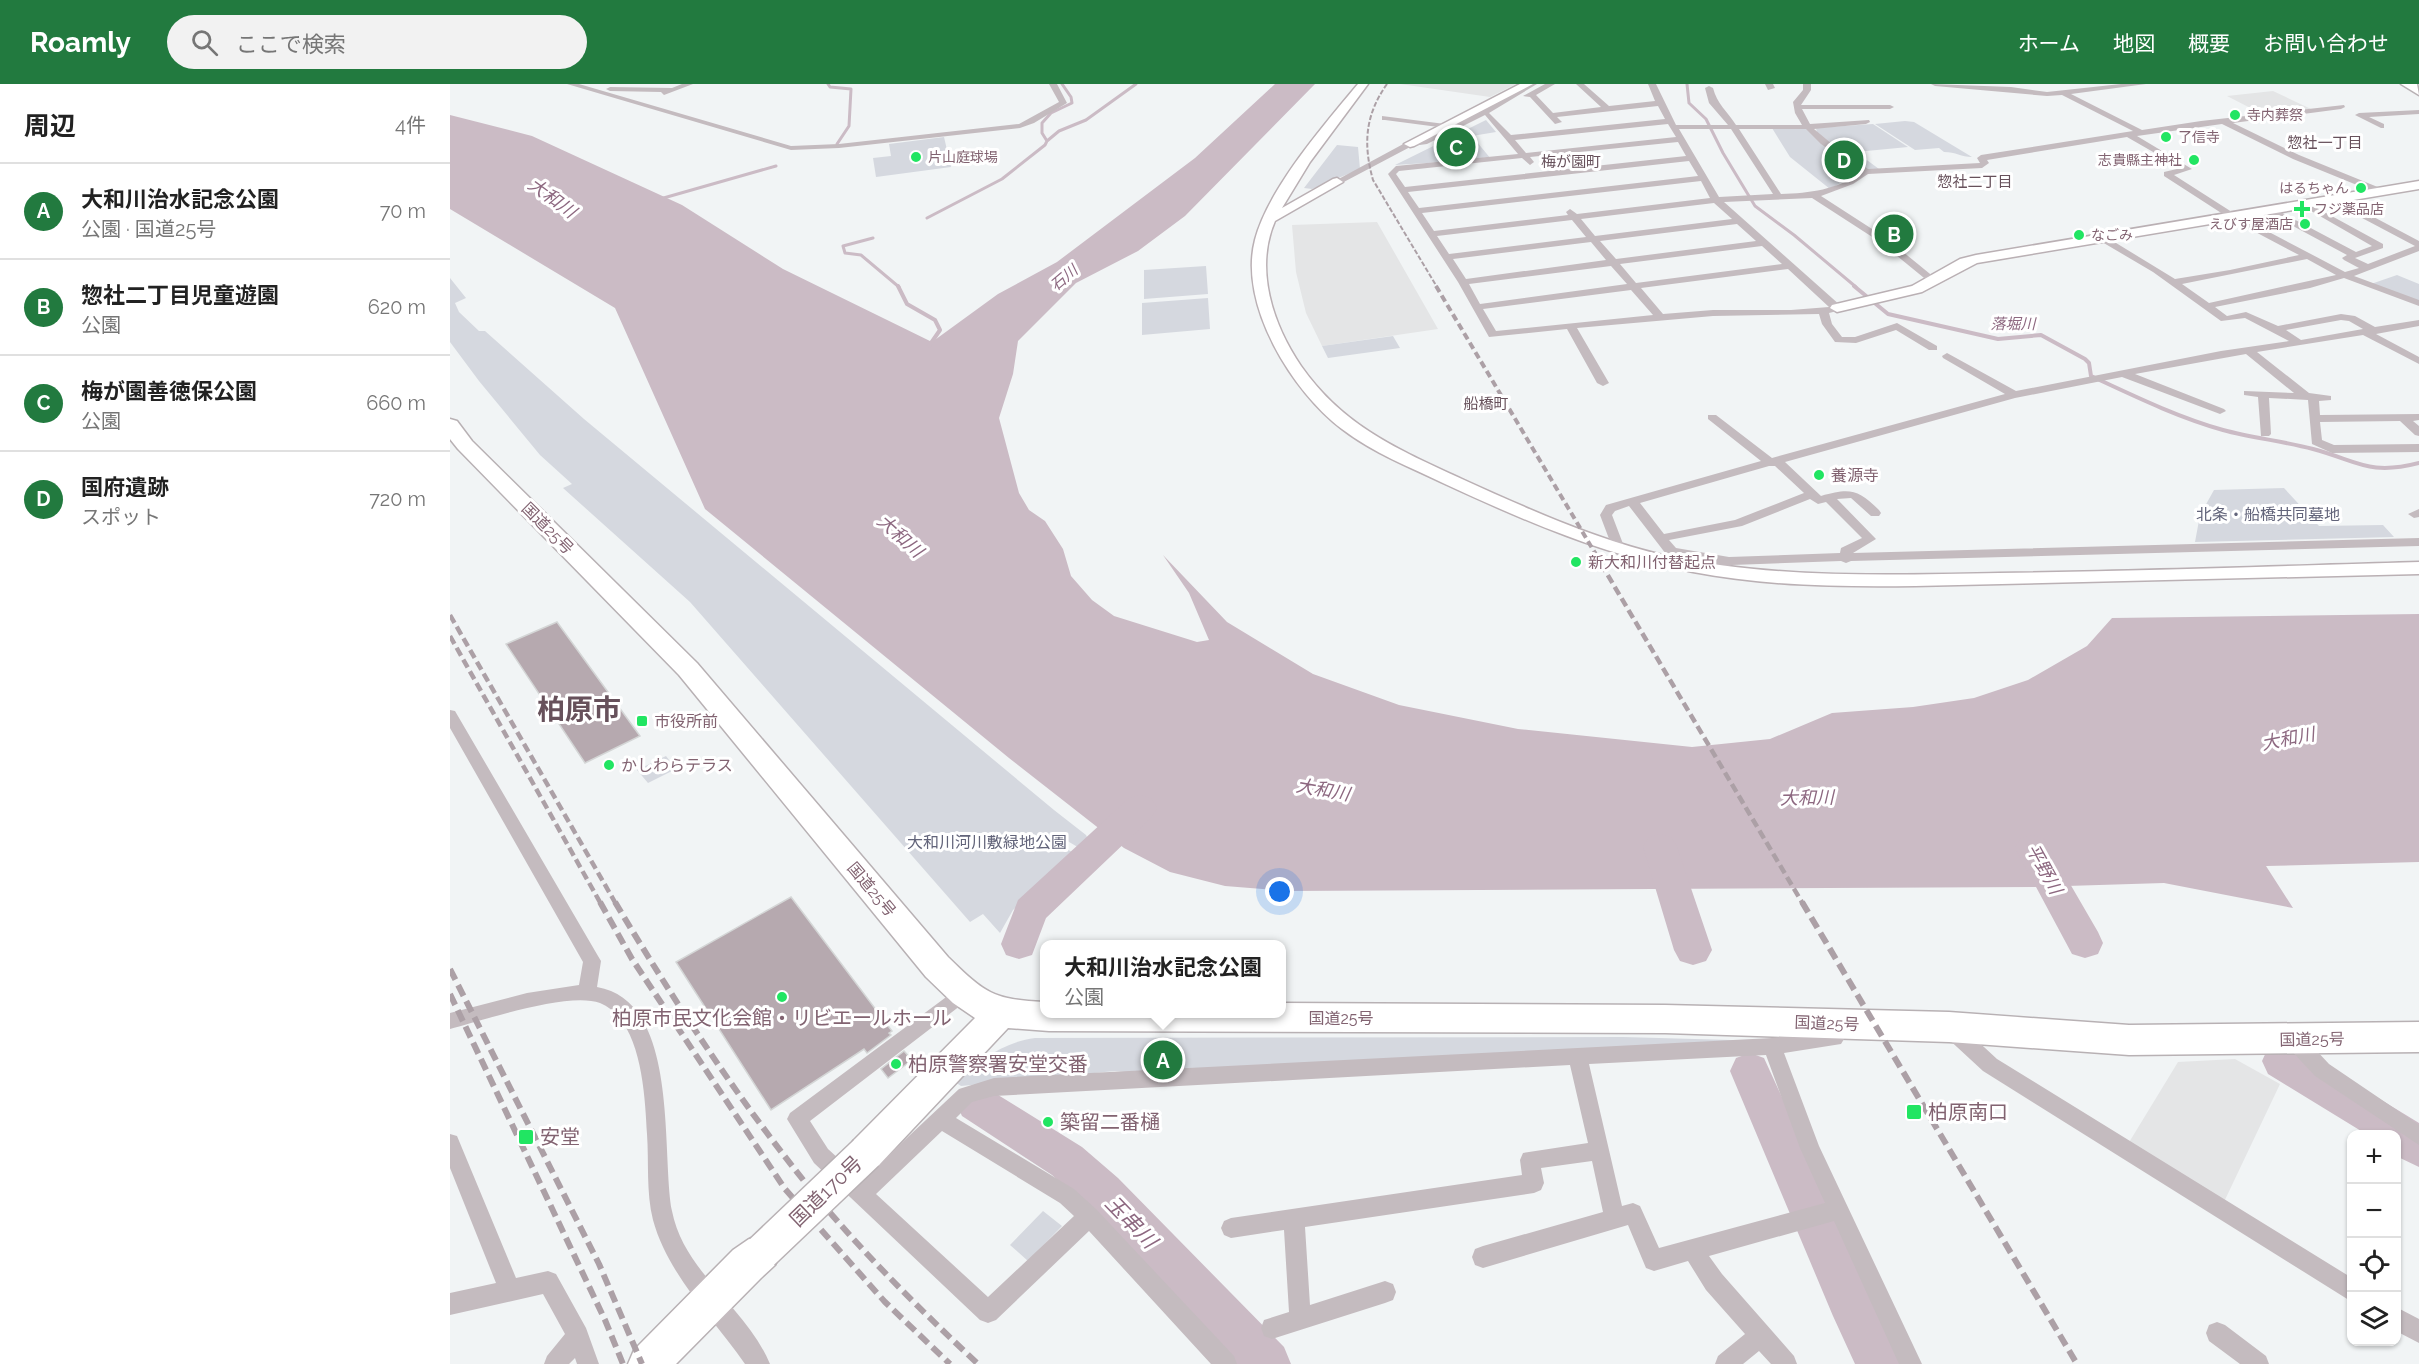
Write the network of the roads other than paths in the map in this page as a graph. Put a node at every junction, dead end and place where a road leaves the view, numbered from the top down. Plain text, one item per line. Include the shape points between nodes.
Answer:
1 (571, 84) edge
2 (689, 84) edge
3 (1053, 84) edge
4 (1363, 84) edge
5 (1533, 84) edge
6 (1551, 84) edge
7 (1580, 84) edge
8 (1652, 84) edge
9 (1807, 84) edge
10 (1935, 84) edge
11 (2045, 84) edge
12 (2142, 84) edge
13 (2006, 86) edge
14 (1709, 88) dead end
15 (586, 89) junction
16 (1530, 89) edge
17 (673, 90) junction
18 (2062, 93) junction
19 (639, 103) junction
20 (1660, 103) junction
21 (1797, 107) junction
22 (1890, 107) dead end
23 (2341, 107) dead end
24 (1607, 109) junction
25 (2419, 112) edge
26 (1486, 114) junction
27 (1552, 115) junction
28 (1385, 118) dead end
29 (2222, 120) junction
30 (1866, 122) dead end
31 (1673, 124) junction
32 (1445, 126) junction
33 (2381, 126) dead end
34 (1734, 127) junction
35 (1809, 127) junction
36 (1566, 131) junction
37 (2140, 132) junction
38 (2128, 134) junction
39 (1509, 138) junction
40 (1682, 139) junction
41 (1410, 144) junction
42 (1525, 156) junction
43 (1692, 158) junction
44 (1866, 172) junction
45 (1541, 175) junction
46 (1703, 178) junction
47 (1337, 182) joint
48 (2419, 185) edge
49 (1287, 189) junction
50 (1403, 190) junction
51 (2382, 192) junction
52 (1313, 194) junction
53 (1556, 195) junction
54 (1814, 195) junction
55 (1779, 197) junction
56 (1716, 200) junction
57 (2333, 200) junction
58 (2303, 204) junction
59 (2270, 210) junction
60 (1416, 211) junction
61 (1574, 216) junction
62 (2232, 216) junction
63 (1270, 219) junction
64 (1737, 221) junction
65 (1432, 234) junction
66 (2100, 237) junction
67 (1593, 238) junction
68 (1763, 243) junction
69 (2419, 247) edge
70 (2308, 255) junction
71 (2355, 255) junction
72 (1446, 257) junction
73 (1612, 262) junction
74 (1790, 266) junction
75 (2368, 268) junction
76 (2346, 276) junction
77 (1932, 280) junction
78 (1463, 282) junction
79 (2173, 282) junction
80 (1633, 286) junction
81 (2419, 303) edge
82 (2207, 306) junction
83 (1477, 307) junction
84 (1831, 310) junction
85 (1660, 317) junction
86 (2419, 323) edge
87 (1570, 326) junction
88 (2277, 329) junction
89 (2370, 332) junction
90 (2299, 344) junction
91 (1933, 348) dead end
92 (2249, 351) junction
93 (1947, 356) dead end
94 (2419, 361) edge
95 (2122, 373) junction
96 (1603, 383) dead end
97 (2198, 388) dead end
98 (2248, 393) dead end
99 (2263, 394) junction
100 (2014, 395) junction
101 (2184, 397) junction
102 (2309, 397) junction
103 (2327, 398) dead end
104 (2220, 411) dead end
105 (1712, 417) dead end
106 (2403, 417) junction
107 (2419, 417) edge
108 (2315, 418) junction
109 (450, 424) edge
110 (2419, 433) edge
111 (2265, 434) dead end
112 (2419, 448) edge
113 (1774, 462) junction
114 (1812, 494) junction
115 (1829, 498) junction
116 (1632, 502) junction
117 (1875, 513) dead end
118 (1660, 538) junction
119 (2419, 542) edge
120 (1619, 549) junction
121 (1846, 559) junction
122 (1730, 561) junction
123 (2419, 568) edge
124 (1708, 569) junction
125 (450, 715) edge
126 (587, 994) junction
127 (963, 994) junction
128 (1000, 1014) junction
129 (1040, 1016) edge
130 (1286, 1018) edge
131 (450, 1021) edge
132 (1845, 1024) junction
133 (1949, 1027) junction
134 (2419, 1037) edge
135 (2294, 1040) junction
136 (1772, 1046) junction
137 (1578, 1058) junction
138 (940, 1119) junction
139 (2419, 1136) edge
140 (450, 1143) edge
141 (1599, 1150) junction
142 (862, 1194) junction
143 (1838, 1210) junction
144 (1089, 1216) junction
145 (1294, 1219) junction
146 (1615, 1219) junction
147 (1231, 1228) dead end
148 (1692, 1249) junction
149 (1483, 1257) dead end
150 (506, 1281) dead end
151 (2347, 1288) edge
152 (1385, 1292) dead end
153 (710, 1301) junction
154 (450, 1304) edge
155 (1300, 1320) junction
156 (1272, 1328) dead end
157 (2217, 1334) dead end
158 (1761, 1335) junction
159 (578, 1336) junction
160 (555, 1364) edge
161 (588, 1364) edge
162 (648, 1364) edge
163 (759, 1364) edge
164 (1226, 1364) edge
165 (1726, 1364) edge
166 (1786, 1364) edge
167 (1911, 1364) edge
168 (2258, 1364) edge

1 - 15 street
2 - 17 street
3 - 19 street via 1064,103 1032,123 801,148
4 - 49 street
5 - 26 street
6 - 16 street
7 - 24 street
8 - 20 street
9 - 21 street
10 - 13 street
11 - 18 street
12 - 18 street
13 - 18 street
14 - 34 street via 1713,103
15 - 17 street
15 - 19 street
16 - 26 street
16 - 27 street
16 - 32 street
17 - 19 street
18 - 37 street
20 - 24 street
20 - 31 street
21 - 22 street
21 - 35 street
23 - 29 street
24 - 27 street
25 - 33 street via 2359,115
26 - 39 street
26 - 41 street via 1424,142
27 - 36 street
28 - 32 street
29 - 37 street
29 - 51 street via 2296,157
30 - 35 street
31 - 34 street
31 - 36 street
31 - 40 street
32 - 41 street
34 - 35 street
34 - 55 street
35 - 44 street
36 - 39 street
37 - 38 street
38 - 44 street via 1981,158 1985,163 1982,165
38 - 62 street via 2188,169 2167,174
39 - 42 street
40 - 42 street
40 - 43 street
41 - 47 street
42 - 45 street
42 - 50 street via 1396,169 1392,174
43 - 45 street
43 - 46 street
44 - 54 street
45 - 50 street
45 - 53 street
46 - 53 street
46 - 56 street
47 - 52 street
48 - 51 street
49 - 52 street
49 - 63 street
50 - 60 street
51 - 57 street
52 - 63 street
53 - 60 street
53 - 61 street
54 - 55 street
54 - 77 street via 1883,240
55 - 56 street
56 - 61 street
56 - 64 street
57 - 58 street
57 - 69 street
58 - 59 street
58 - 71 street via 2380,246
59 - 62 street
59 - 71 street
60 - 65 street
61 - 65 street
61 - 67 street
62 - 66 street
62 - 70 street
63 - 120 street via 1260,253 1263,295 1292,364 1338,418 1424,467 1516,510
64 - 67 street
64 - 68 street
65 - 72 street
66 - 77 street via 1965,262
66 - 79 street
67 - 72 street
67 - 73 street
68 - 73 street
68 - 74 street
69 - 75 street
70 - 76 street
70 - 79 street
71 - 75 street via 2347,258
72 - 78 street
73 - 78 street
73 - 80 street
74 - 80 street
74 - 84 street
75 - 76 street
76 - 81 street
76 - 82 street
77 - 84 street via 1917,289
78 - 83 street
79 - 82 street
80 - 83 street
80 - 85 street
82 - 88 street via 2225,319 2246,315
83 - 87 street via 1493,335
84 - 85 street
84 - 91 street via 1827,324 1839,340 1856,340 1898,326
85 - 87 street
86 - 89 street
87 - 96 street
88 - 89 street via 2341,317 2351,318
88 - 90 street
89 - 90 street
89 - 94 street
90 - 92 street
92 - 95 street
92 - 102 street
93 - 100 street
95 - 100 street
95 - 101 street
97 - 101 street
98 - 99 street
99 - 102 street
99 - 111 street
100 - 113 street
101 - 104 street
102 - 103 street
102 - 108 street
105 - 113 street
106 - 107 street
106 - 108 street
106 - 110 street
108 - 112 street via 2316,442 2332,449
109 - 127 highway, 国道25号 via 465,445 688,669
113 - 114 street
113 - 116 street
114 - 115 street via 1818,500
114 - 118 street via 1738,523
115 - 117 street via 1856,494
115 - 121 street via 1870,539 1846,550
116 - 118 street
116 - 120 street via 1610,508 1606,515
118 - 122 street via 1671,551 1681,555
119 - 121 street via 2042,550
120 - 124 street
121 - 122 street
122 - 124 street
123 - 124 street via 1895,581 1832,580
125 - 126 street via 592,962
126 - 131 street via 553,996
126 - 153 street via 602,995 619,1005 630,1018 646,1054 654,1086 663,1218 672,1244
127 - 128 highway, 国道25号
127 - 142 street via 797,1119 821,1156
128 - 129 highway, 国道25号
128 - 153 highway, 国道170号, bridge via 866,1153
130 - 132 highway, 国道25号
132 - 133 highway, 国道25号
132 - 136 street via 1834,1038
133 - 135 highway, 国道25号 via 2129,1040
133 - 151 street via 1990,1065
134 - 135 highway, 国道25号
135 - 139 street via 2322,1070
136 - 137 street
136 - 143 street
137 - 138 street via 994,1087 966,1095
137 - 141 street
138 - 142 street
138 - 144 street via 1067,1196
140 - 150 street
141 - 145 street via 1530,1160 1534,1183
141 - 146 street
142 - 144 street via 988,1312
143 - 148 street
143 - 167 street
144 - 164 street
145 - 147 street
145 - 155 street
146 - 148 street via 1633,1213 1654,1260
146 - 149 street
148 - 158 street via 1714,1282
152 - 155 street
153 - 162 highway, 国道170号
153 - 163 street
154 - 159 street via 548,1282
155 - 156 street
157 - 168 street
158 - 165 street
158 - 166 street
159 - 160 street
159 - 161 street

